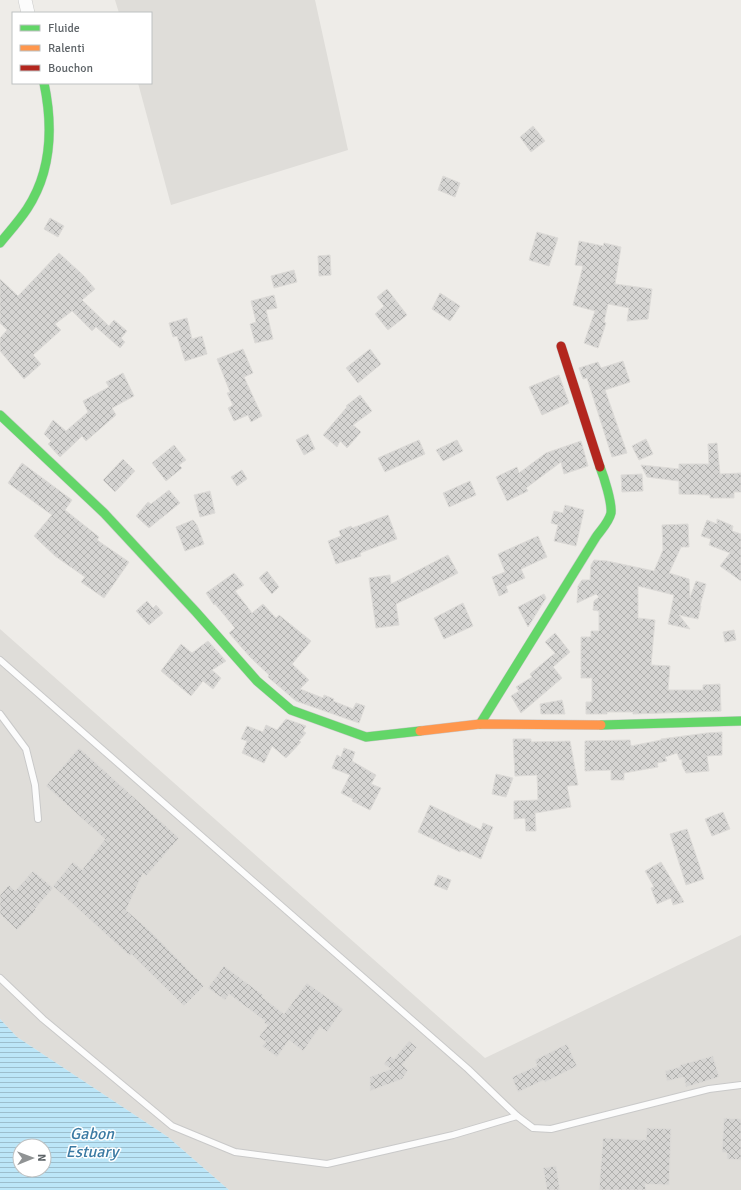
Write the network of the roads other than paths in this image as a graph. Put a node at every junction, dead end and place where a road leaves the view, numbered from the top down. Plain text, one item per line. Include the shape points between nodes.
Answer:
1 (25, 0) edge
2 (28, 12) edge
3 (44, 84) edge
4 (0, 243) edge
5 (561, 346) dead end
6 (0, 415) edge
7 (0, 660) edge
8 (0, 714) edge
9 (741, 721) edge
10 (480, 724) junction
11 (38, 819) dead end
12 (0, 978) edge
13 (741, 1085) edge
14 (517, 1116) junction

1 - 2 street
3 - 4 street via 51,126 49,152 30,204
5 - 10 street via 605,481 611,512 608,521
6 - 10 street via 104,513 258,682 291,710 366,737
7 - 14 lane via 462,1064
8 - 11 lane via 26,749 35,785
9 - 10 street via 615,725
12 - 14 lane via 43,1019 172,1126 235,1152 327,1164 453,1135
13 - 14 lane via 709,1089 551,1129 533,1128

